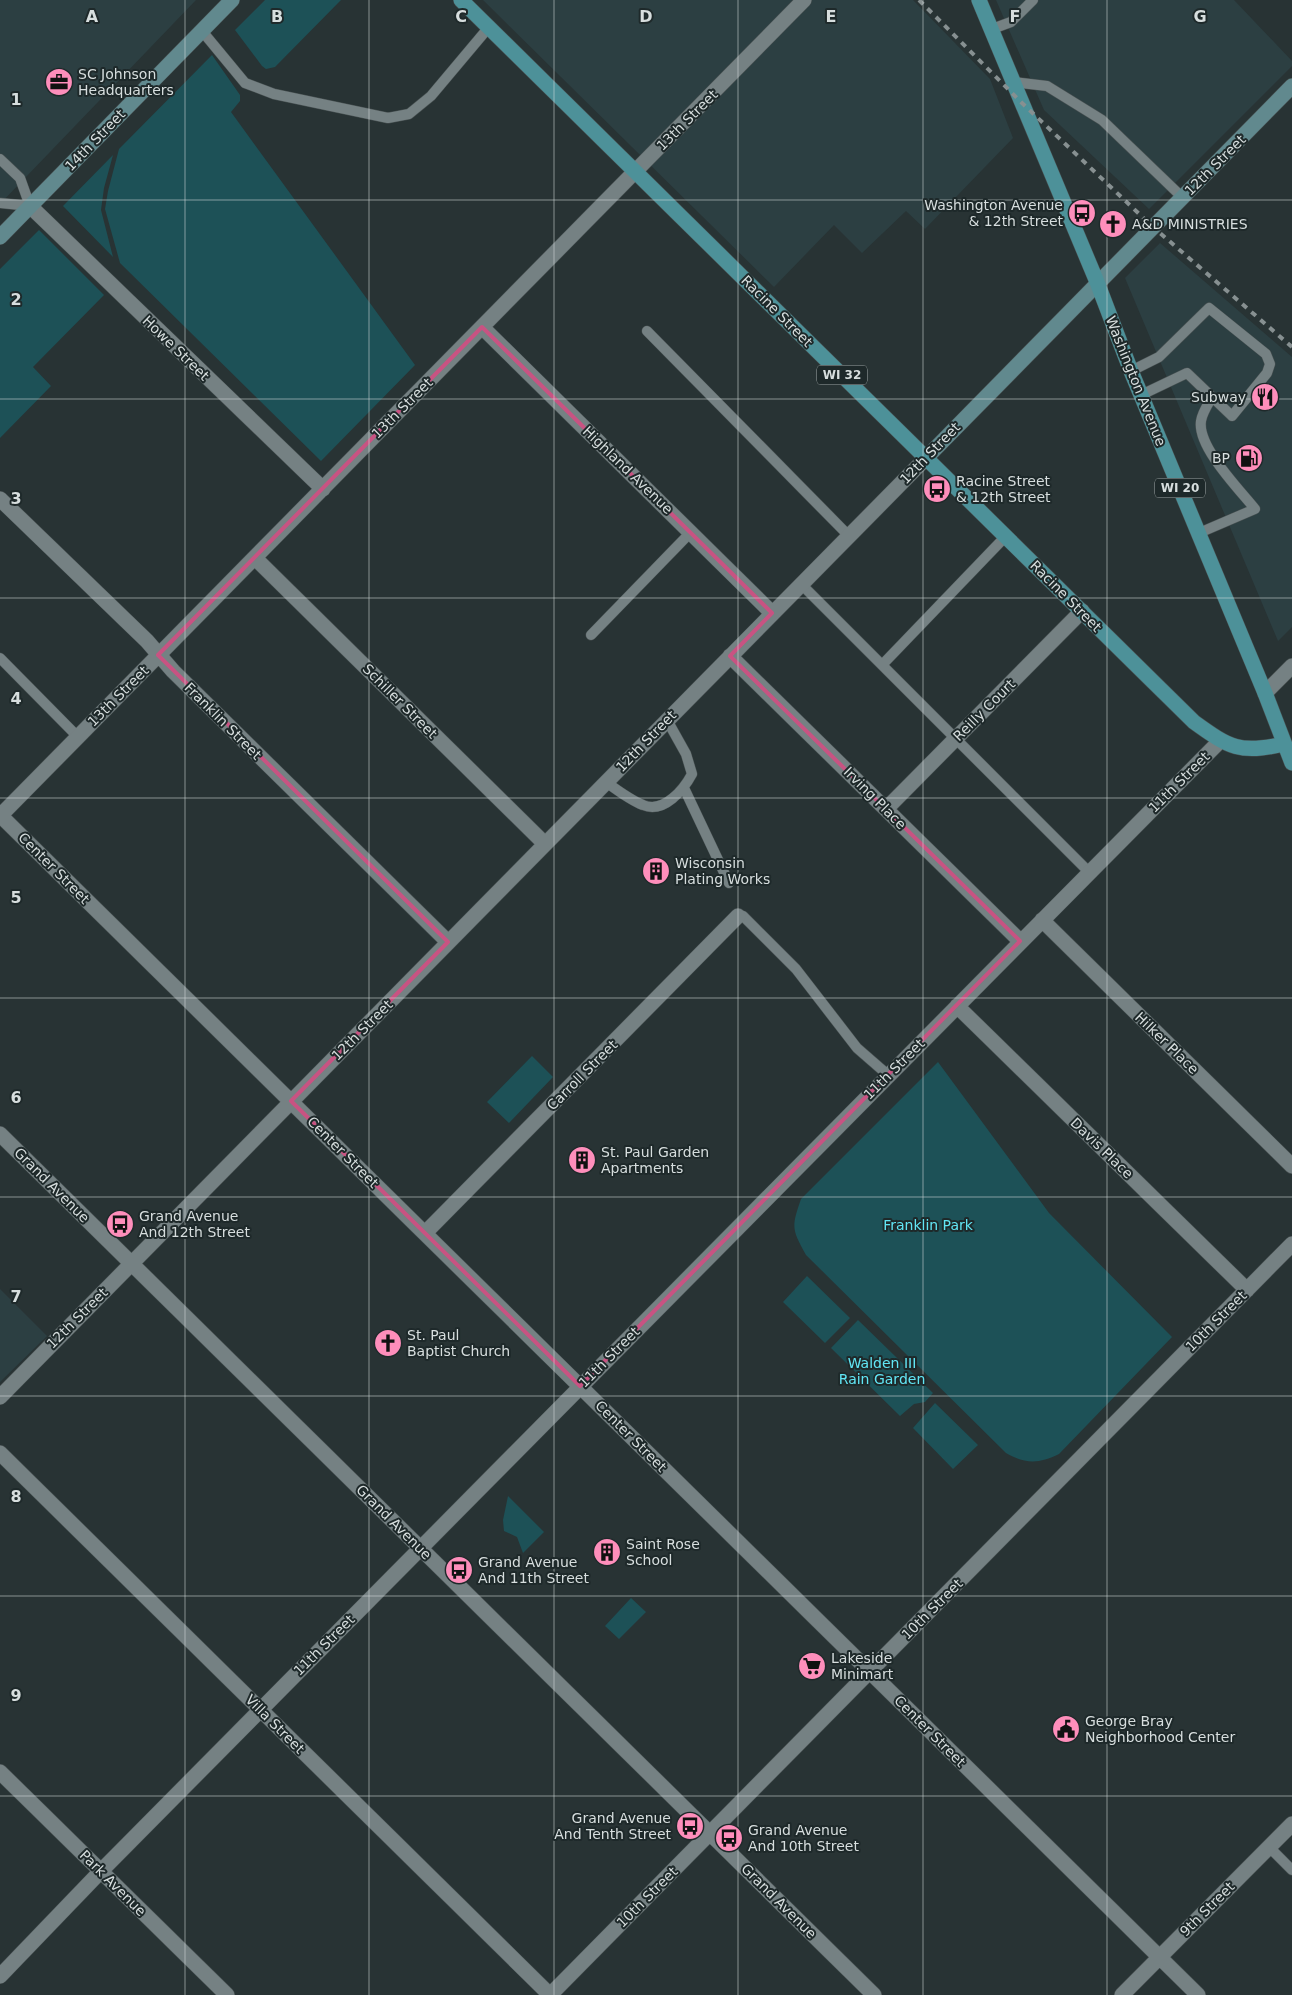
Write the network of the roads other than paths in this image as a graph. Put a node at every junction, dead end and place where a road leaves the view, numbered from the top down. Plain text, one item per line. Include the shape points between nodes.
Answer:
1 (232, 0) edge
2 (462, 0) edge
3 (804, 0) edge
4 (979, 0) edge
5 (1033, 0) edge
6 (489, 27) junction
7 (992, 29) junction
8 (202, 31) junction
9 (1013, 82) junction
10 (1292, 86) edge
11 (0, 159) edge
12 (635, 171) junction
13 (1182, 197) junction
14 (0, 203) edge
15 (30, 206) junction
16 (0, 237) edge
17 (1097, 282) junction
18 (482, 327) junction
19 (647, 331) dead end
20 (1131, 371) junction
21 (1141, 395) junction
22 (1212, 396) junction
23 (926, 458) junction
24 (323, 489) junction
25 (0, 499) edge
26 (691, 532) junction
27 (1199, 533) junction
28 (849, 536) junction
29 (1006, 536) junction
30 (255, 558) junction
31 (801, 584) junction
32 (1082, 611) junction
33 (772, 613) junction
34 (590, 635) dead end
35 (158, 655) junction
36 (730, 656) junction
37 (0, 658) edge
38 (882, 665) junction
39 (1292, 666) edge
40 (1265, 693) junction
41 (667, 720) junction
42 (78, 737) junction
43 (956, 738) junction
44 (1220, 741) junction
45 (1284, 744) junction
46 (1292, 763) edge
47 (606, 782) junction
48 (684, 788) junction
49 (886, 809) junction
50 (0, 815) edge
51 (545, 844) junction
52 (1089, 872) junction
53 (729, 883) dead end
54 (738, 916) joint
55 (1042, 920) junction
56 (1020, 941) junction
57 (448, 942) junction
58 (957, 1006) junction
59 (888, 1076) junction
60 (291, 1101) junction
61 (0, 1134) edge
62 (1292, 1166) edge
63 (425, 1233) junction
64 (1292, 1244) edge
65 (132, 1263) junction
66 (1246, 1290) junction
67 (580, 1386) junction
68 (0, 1396) edge
69 (0, 1453) edge
70 (420, 1548) junction
71 (870, 1672) junction
72 (260, 1709) junction
73 (0, 1772) edge
74 (1292, 1824) edge
75 (710, 1833) junction
76 (1269, 1847) junction
77 (1292, 1870) edge
78 (100, 1871) junction
79 (1160, 1957) junction
80 (0, 1976) edge
81 (226, 1995) edge
82 (550, 1995) edge
83 (874, 1995) edge
84 (1122, 1995) edge
85 (1198, 1995) edge

1 - 8 street, 14th Street
2 - 6 main road, Racine Street / WI 32
3 - 12 street, 13th Street
4 - 7 main road, Washington Avenue / WI 20
5 - 7 lane via 1011,22
6 - 8 lane via 431,96 409,114 388,118 274,94 245,83
6 - 12 main road, Racine Street / WI 32
7 - 9 main road, Washington Avenue / WI 20
8 - 15 street, 14th Street
9 - 13 lane via 1046,86 1102,120
9 - 17 main road, Washington Avenue / WI 20
10 - 13 street, 12th Street
11 - 15 lane via 20,178
12 - 18 street, 13th Street
12 - 23 main road, Racine Street / WI 32
13 - 17 street, 12th Street
14 - 15 lane
15 - 16 street, 14th Street
15 - 24 street, Howe Street
17 - 20 main road, Washington Avenue / WI 20
17 - 23 street, 12th Street
18 - 24 street, 13th Street
18 - 26 street, Highland Avenue
19 - 28 lane
20 - 21 main road, Washington Avenue / WI 20
20 - 22 lane via 1159,357 1209,308 1266,354 1270,364 1267,373 1232,416
21 - 22 lane via 1187,373
21 - 27 main road, Washington Avenue / WI 20
22 - 27 lane via 1201,422 1201,434 1212,454 1255,510
23 - 28 street, 12th Street
23 - 29 main road, Racine Street / WI 32
24 - 30 street, 13th Street
25 - 35 street, Franklin Street
26 - 33 street, Highland Avenue
26 - 34 lane
27 - 40 main road, Washington Avenue / WI 20
28 - 31 street, 12th Street
29 - 32 main road, Racine Street / WI 32
29 - 38 lane
30 - 35 street, 13th Street
30 - 51 street, Schiller Street
31 - 33 street, 12th Street
31 - 38 lane
32 - 43 street, Reilly Court
32 - 44 main road, Racine Street / WI 32 via 1194,722
33 - 36 street, 12th Street
35 - 42 street, 13th Street
35 - 57 street, Franklin Street
36 - 41 street, 12th Street
36 - 49 street, Irving Place
37 - 42 lane
38 - 43 lane
39 - 40 street
40 - 45 main road, Washington Avenue / WI 20
41 - 47 street, 12th Street
41 - 48 lane via 686,754 692,774
42 - 50 street, 13th Street
43 - 49 street, Reilly Court
43 - 52 lane
44 - 45 main road, Racine Street / WI 32 via 1246,749
44 - 52 street, 11th Street
45 - 46 main road, Washington Avenue / WI 20
47 - 48 lane via 644,806 659,806
47 - 51 street, 12th Street
48 - 53 lane
49 - 56 street, Irving Place
50 - 60 street, Center Street
51 - 57 street, 12th Street
52 - 55 street, 11th Street
54 - 59 lane via 743,916 784,957 857,1048
54 - 63 street, Carroll Street
55 - 56 street, 11th Street
55 - 62 street, Hilker Place
56 - 58 street, 11th Street
57 - 60 street, 12th Street
58 - 59 street, 11th Street
58 - 66 street, Davis Place
59 - 67 street, 11th Street
60 - 63 street, Center Street
60 - 65 street, 12th Street
61 - 65 street, Grand Avenue
63 - 67 street, Center Street
64 - 66 street, 10th Street
65 - 68 street, 12th Street
65 - 70 street, Grand Avenue
66 - 71 street, 10th Street
67 - 70 street, 11th Street
67 - 71 street, Center Street
69 - 72 street, Villa Street
70 - 72 street, 11th Street
70 - 75 street, Grand Avenue
71 - 75 street, 10th Street
71 - 79 street, Center Street
72 - 78 street, 11th Street
72 - 82 street, Villa Street
73 - 78 street, Park Avenue
74 - 76 street, 9th Street
75 - 82 street, 10th Street
75 - 83 street, Grand Avenue
76 - 77 lane
76 - 79 street, 9th Street
78 - 80 street, 11th Street
78 - 81 street, Park Avenue
79 - 84 street, 9th Street
79 - 85 street, Center Street

